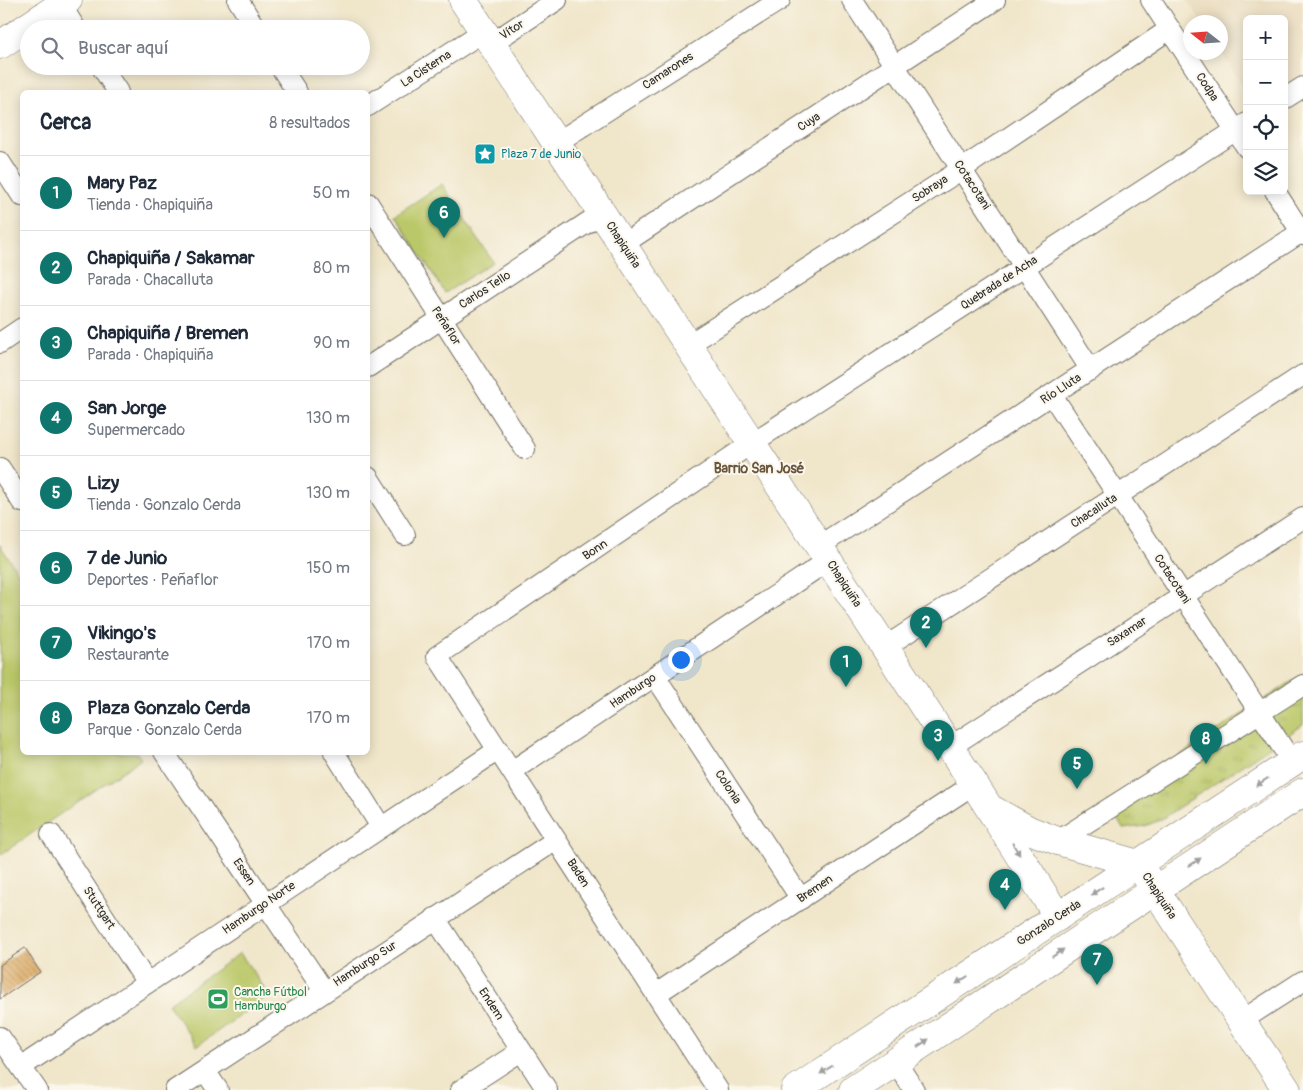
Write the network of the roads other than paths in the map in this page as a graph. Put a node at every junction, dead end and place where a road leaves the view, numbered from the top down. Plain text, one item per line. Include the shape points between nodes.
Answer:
1 (238, 0) edge
2 (463, 0) edge
3 (557, 0) edge
4 (780, 0) edge
5 (852, 0) edge
6 (995, 0) edge
7 (1151, 0) edge
8 (64, 2) edge
9 (37, 20) edge
10 (72, 20) edge
11 (250, 20) edge
12 (1170, 29) junction
13 (20, 32) edge
14 (488, 37) junction
15 (0, 45) edge
16 (895, 66) junction
17 (107, 75) edge
18 (286, 75) edge
19 (1303, 87) edge
20 (117, 90) edge
21 (296, 90) edge
22 (1288, 96) edge
23 (370, 105) edge
24 (1241, 127) edge
25 (556, 143) junction
26 (0, 162) edge
27 (962, 169) junction
28 (20, 193) edge
29 (1278, 195) edge
30 (370, 206) edge
31 (602, 213) junction
32 (1303, 233) edge
33 (623, 244) junction
34 (1024, 267) junction
35 (441, 318) junction
36 (20, 329) edge
37 (0, 343) edge
38 (688, 345) junction
39 (370, 366) edge
40 (1091, 370) junction
41 (1303, 375) edge
42 (1052, 395) junction
43 (752, 443) junction
44 (525, 449) dead end
45 (0, 468) edge
46 (370, 480) edge
47 (1118, 496) junction
48 (20, 499) edge
49 (1303, 518) edge
50 (405, 535) dead end
51 (824, 553) junction
52 (1183, 596) junction
53 (885, 647) junction
54 (437, 656) joint
55 (655, 676) junction
56 (1303, 685) edge
57 (1259, 713) junction
58 (950, 747) junction
59 (498, 750) junction
60 (166, 755) edge
61 (336, 755) edge
62 (1298, 759) edge
63 (512, 771) junction
64 (974, 784) junction
65 (1303, 792) edge
66 (990, 808) junction
67 (381, 827) junction
68 (51, 834) dead end
69 (556, 840) junction
70 (1058, 842) junction
71 (1138, 864) junction
72 (1154, 889) junction
73 (801, 899) junction
74 (266, 904) junction
75 (1058, 917) junction
76 (435, 918) junction
77 (1303, 981) edge
78 (147, 982) junction
79 (324, 991) junction
80 (656, 994) junction
81 (1242, 1021) junction
82 (0, 1036) edge
83 (521, 1051) junction
84 (896, 1062) junction
85 (21, 1067) junction
86 (205, 1071) junction
87 (37, 1090) edge
88 (175, 1090) edge
89 (218, 1090) edge
90 (461, 1090) edge
91 (547, 1090) edge
92 (718, 1090) edge
93 (795, 1090) edge
94 (853, 1090) edge
95 (914, 1090) edge
96 (1287, 1090) edge

1 - 11 street
2 - 14 street, Chapiquiña
3 - 14 street, Vítor
4 - 25 street, Camarones
5 - 16 street, Cotacotani
6 - 16 street, Cuya
7 - 12 street, Codpa
8 - 9 street
8 - 10 street
12 - 24 street, Codpa
12 - 27 street, Sobraya
13 - 15 street
14 - 23 street, La Cisterna
14 - 25 street, Chapiquiña
16 - 27 street, Cotacotani
16 - 33 street, Cuya
17 - 20 street
18 - 21 street
19 - 22 street
24 - 34 street, Quebrada de Acha
25 - 31 street, Chapiquiña
26 - 28 street
27 - 34 street, Cotacotani
27 - 38 street, Sobraya
29 - 32 street
30 - 35 street, Peñaflor
31 - 33 street, Chapiquiña
31 - 35 street, Carlos Tello
32 - 40 street, Río Lluta
33 - 38 street, Chapiquiña
34 - 40 street, Cotacotani
34 - 43 street, Quebrada de Acha
35 - 39 street, Carlos Tello
35 - 44 street, Peñaflor
36 - 37 street
38 - 43 street, Chapiquiña
40 - 42 street, Río Lluta
41 - 47 street, Chacalluta
42 - 47 street, Cotacotani
42 - 51 street, Río Lluta
43 - 51 street, Chapiquiña
43 - 54 street, Bonn
45 - 48 street
46 - 50 street
47 - 52 street, Cotacotani
47 - 53 street, Chacalluta
49 - 52 street, Saxamar
51 - 53 street, Chapiquiña
51 - 55 street, Hamburgo
52 - 57 street, Cotacotani
52 - 58 street, Saxamar
53 - 58 street, Chapiquiña
54 - 59 street, Baden
55 - 63 street, Hamburgo
55 - 73 street, Colonia
56 - 57 street
57 - 62 street, Cotacotani
57 - 70 street
58 - 64 street, Chapiquiña
59 - 63 street, Baden
59 - 67 street, Hamburgo Norte
60 - 74 street, Essen
61 - 67 street
62 -> 71 street, Gonzalo Cerda
63 - 69 street, Baden
64 - 66 street, Chapiquiña
64 - 73 street, Bremen
72 -> 65 street
66 - 70 street, Chapiquiña
66 -> 75 street
67 - 74 street, Hamburgo Norte
68 - 78 street, Stuttgart
69 - 76 street, Hamburgo Sur
69 - 80 street, Baden
70 - 71 street, Chapiquiña
71 - 72 street, Chapiquiña
71 -> 75 street, Gonzalo Cerda
72 - 81 street, Chapiquiña
84 -> 72 street
73 - 80 street, Bremen
74 - 78 street, Hamburgo Norte
74 - 79 street, Essen
75 -> 93 street, Gonzalo Cerda
76 - 79 street, Hamburgo Sur
76 - 83 street, Endem
77 - 81 street
78 - 85 street, Hamburgo Norte
79 - 86 street, Hamburgo Sur
80 - 92 street, Baden
81 - 96 street, Chapiquiña
82 - 85 street
83 - 90 street
83 - 91 street, Endem
84 - 94 street
84 - 95 street
85 - 87 street
86 - 88 street, Hamburgo Sur
86 - 89 street

